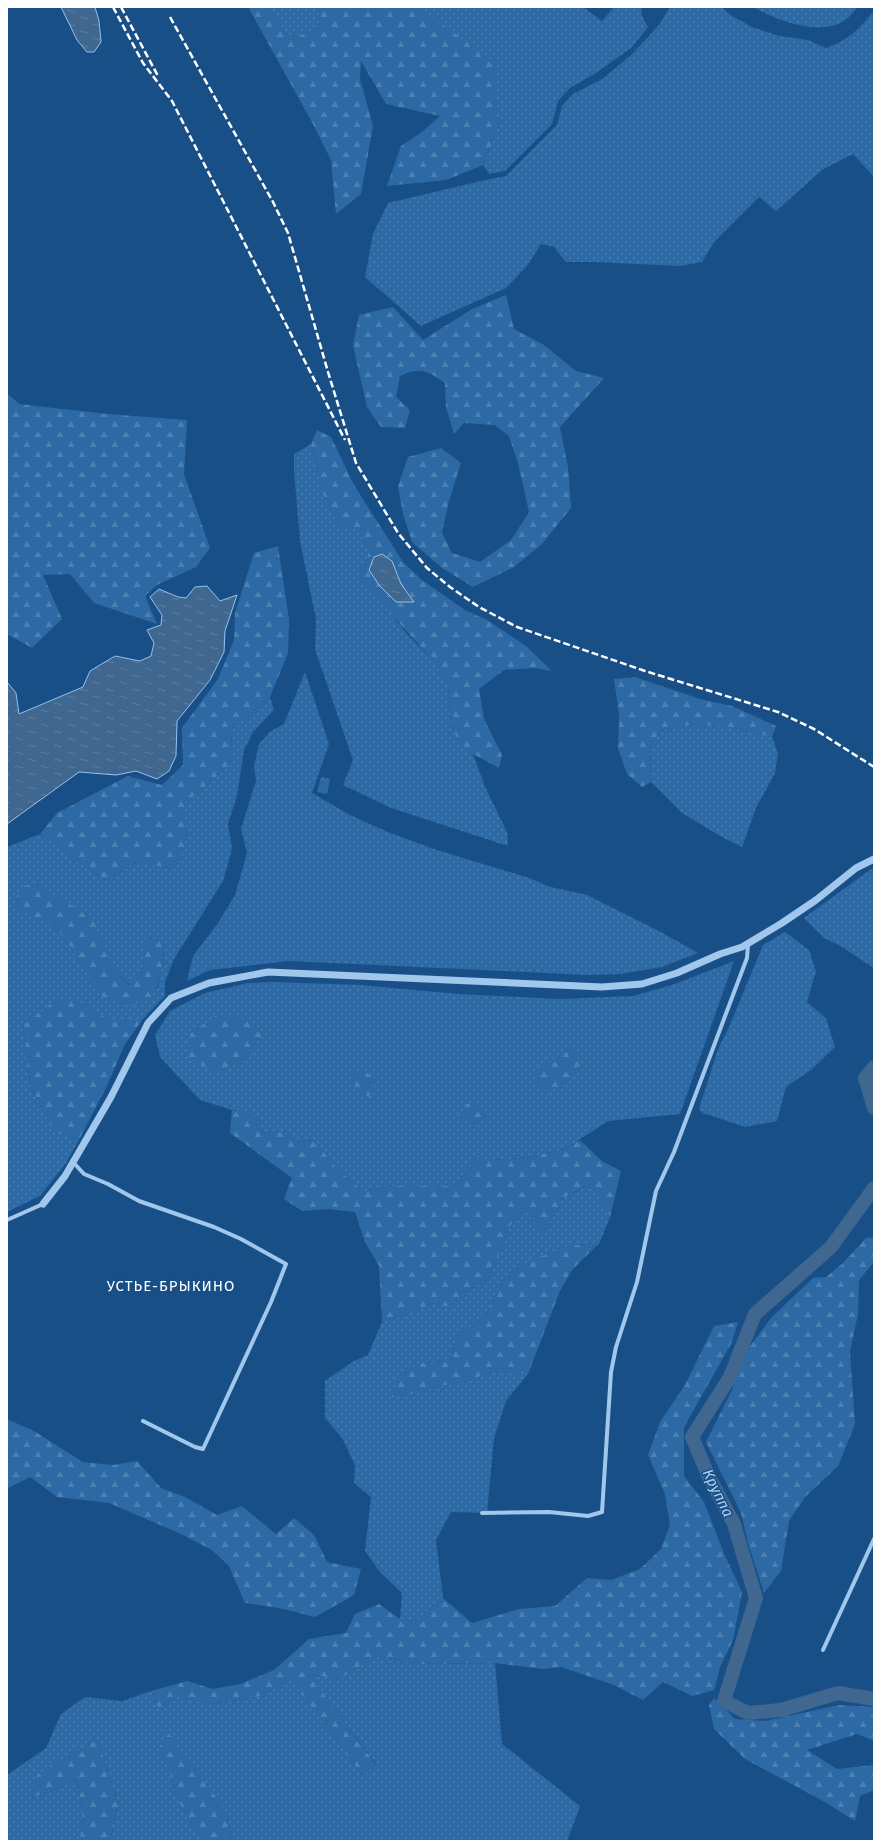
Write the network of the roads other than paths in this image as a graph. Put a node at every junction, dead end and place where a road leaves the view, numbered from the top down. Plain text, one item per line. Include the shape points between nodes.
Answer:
1 (874, 859) edge
2 (748, 944) junction
3 (73, 1162) junction
4 (43, 1204) joint
5 (7, 1220) edge
6 (143, 1420) dead end
7 (482, 1513) dead end
8 (874, 1539) edge
9 (823, 1650) dead end

1 - 2 street via 856,868 805,908
2 - 3 street via 677,973 642,984 602,987 268,972 209,983 171,998 148,1023 111,1097
2 - 7 street via 736,987 674,1152 656,1191 637,1282 616,1347 611,1372 602,1512 588,1516 549,1512
3 - 4 street
3 - 6 street via 84,1174 139,1201 241,1239 286,1264 203,1449
4 - 5 street
8 - 9 street

